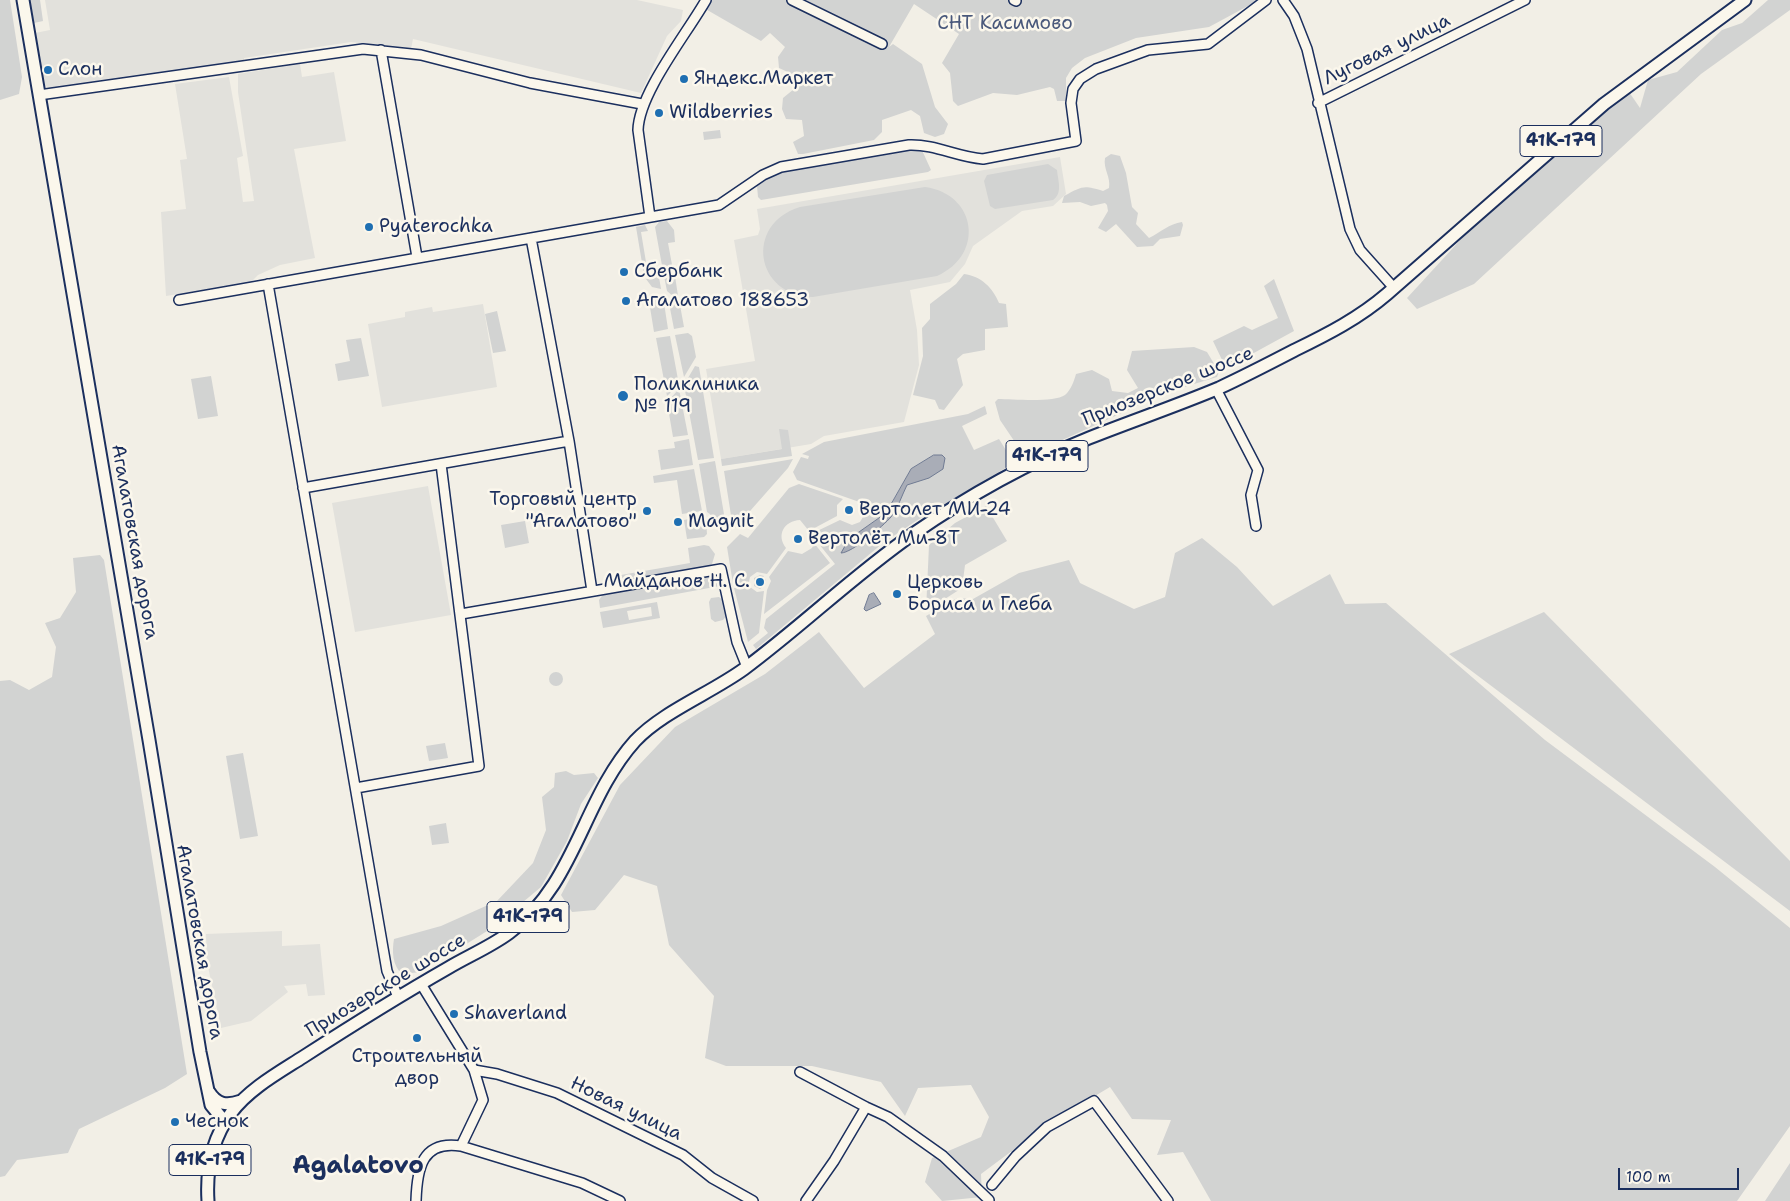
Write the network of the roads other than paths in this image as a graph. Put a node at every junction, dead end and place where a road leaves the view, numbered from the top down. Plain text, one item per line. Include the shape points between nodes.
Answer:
1 (23, 0) edge
2 (706, 0) edge
3 (792, 0) edge
4 (1266, 0) edge
5 (1283, 0) edge
6 (1525, 0) edge
7 (1745, 0) edge
8 (882, 44) dead end
9 (381, 50) junction
10 (39, 95) junction
11 (1318, 103) junction
12 (642, 104) junction
13 (650, 217) junction
14 (531, 238) junction
15 (417, 257) junction
16 (268, 284) junction
17 (1387, 295) junction
18 (179, 300) dead end
19 (1216, 389) junction
20 (569, 442) junction
21 (441, 464) junction
22 (303, 488) junction
23 (1256, 526) dead end
24 (592, 591) junction
25 (461, 614) junction
26 (747, 667) junction
27 (356, 788) junction
28 (421, 984) junction
29 (398, 997) junction
30 (474, 1070) junction
31 (800, 1072) dead end
32 (208, 1090) junction
33 (241, 1101) junction
34 (866, 1107) junction
35 (224, 1122) junction
36 (461, 1146) junction
37 (992, 1185) dead end
38 (989, 1200) dead end
39 (208, 1201) edge
40 (416, 1201) edge
41 (620, 1201) edge
42 (753, 1201) edge
43 (806, 1201) edge
44 (1168, 1201) edge

1 - 10 main road, Агалатовская дорога
2 - 12 street
3 - 8 street
4 - 13 street via 1208,44 1148,50 1103,66 1080,79 1073,89 1071,103 1076,141 983,159 923,144 908,145 781,167 763,174 719,205
5 - 11 street, Луговая улица via 1294,16 1307,49
6 - 11 street, Луговая улица
7 - 17 main road, Приозерское шоссе / 41К-179 via 1604,104
9 - 10 street via 348,50
9 - 12 street via 421,55 530,83
9 - 15 street
10 - 32 main road, Агалатовская дорога
11 - 17 street, Луговая улица via 1350,229
12 - 13 street via 638,130
13 - 14 street
14 - 15 street
14 - 20 street
15 - 16 street
16 - 18 street
16 - 22 street
17 - 19 main road, Приозерское шоссе / 41К-179 via 1341,327
19 - 23 street via 1258,470 1251,495
19 - 26 main road, Приозерское шоссе / 41К-179 via 1056,452 974,495 862,572
20 - 21 street
20 - 24 street
21 - 22 street
21 - 25 street
22 - 27 street
24 - 25 street
24 - 26 street via 721,569 737,642
25 - 27 street via 479,766
26 - 28 main road, Приозерское шоссе / 41К-179 via 667,716 635,741 606,783 549,894 524,920 495,942
27 - 29 street via 387,971
28 - 29 main road, Приозерское шоссе / 41К-179
28 - 30 street
29 - 33 main road, Приозерское шоссе / 41К-179 via 264,1082
30 - 36 street via 483,1100
30 - 42 street, Новая улица via 557,1093 683,1154 712,1178
31 - 34 street
32 - 33 main road via 219,1103
32 - 35 main road, Агалатовская дорога via 211,1105
33 - 35 main road, 41К-179
34 - 38 street via 888,1116 943,1156
34 - 43 street
35 - 39 main road, 41К-179 via 212,1150
36 - 40 street via 447,1144 428,1153 419,1169
36 - 41 street via 582,1183
37 - 44 street via 1016,1156 1047,1127 1094,1101

